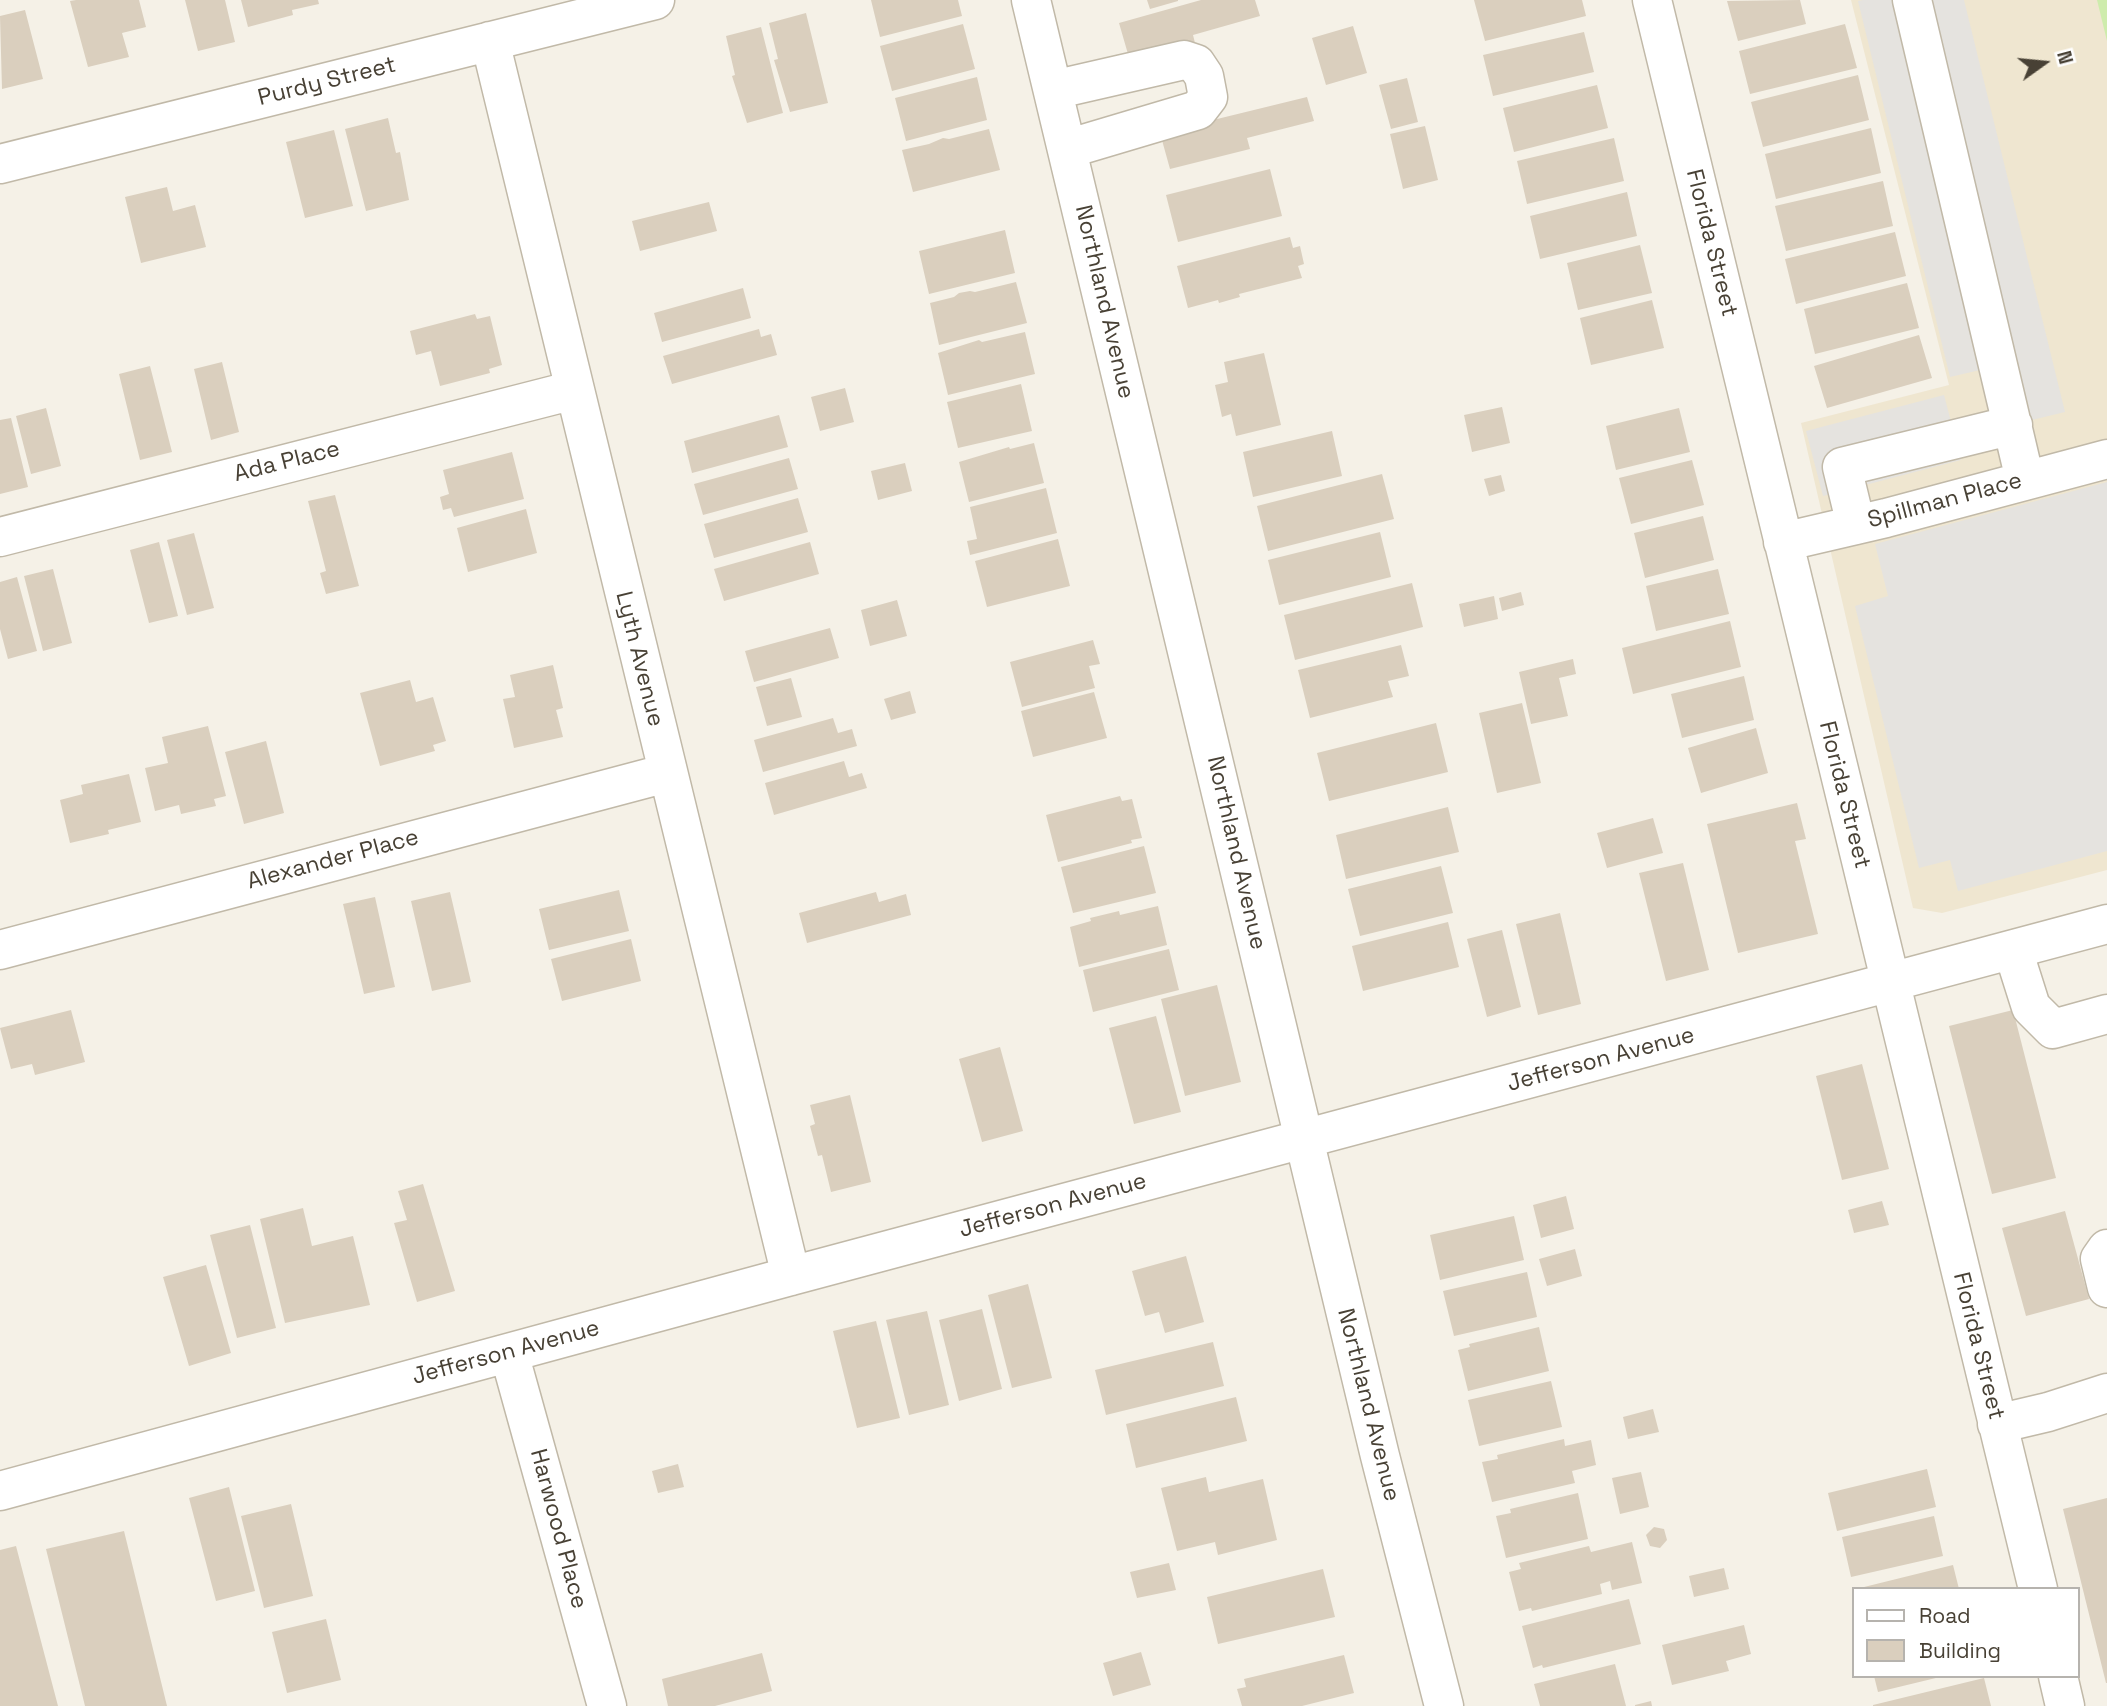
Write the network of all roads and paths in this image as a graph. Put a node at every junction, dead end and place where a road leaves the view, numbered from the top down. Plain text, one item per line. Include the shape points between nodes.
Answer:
1 (655, 0) edge
2 (1031, 0) edge
3 (1652, 0) edge
4 (1912, 0) edge
5 (490, 41) junction
6 (1053, 90) junction
7 (1067, 149) junction
8 (0, 164) edge
9 (574, 390) junction
10 (2012, 425) junction
11 (2107, 458) edge
12 (2025, 480) junction
13 (1856, 524) junction
14 (0, 537) edge
15 (1783, 542) junction
16 (667, 773) junction
17 (2107, 924) edge
18 (0, 950) edge
19 (2013, 950) junction
20 (1889, 983) junction
21 (2107, 1014) edge
22 (1304, 1139) junction
23 (2107, 1250) edge
24 (791, 1276) junction
25 (2107, 1288) edge
26 (509, 1353) junction
27 (2107, 1393) edge
28 (1997, 1424) junction
29 (0, 1491) edge
30 (2038, 1587) edge
31 (2058, 1678) edge
32 (607, 1706) edge
33 (1444, 1706) edge
34 (2064, 1706) edge

1 - 5 street, Purdy Street
2 - 6 street, Northland Avenue
3 - 15 street, Florida Street
4 - 10 street
5 - 8 street, Purdy Street
5 - 9 street, Lyth Avenue
6 - 7 street, Northland Avenue
6 - 7 street via 1184,60 1196,64 1204,76 1208,97 1198,110
7 - 22 street, Northland Avenue
9 - 14 street, Ada Place
9 - 16 street, Lyth Avenue
10 - 12 street
10 - 13 street via 1842,467
11 - 12 street, Spillman Place
12 - 13 street, Spillman Place
13 - 15 street, Spillman Place
15 - 20 street, Florida Street
16 - 18 street, Alexander Place
16 - 24 street, Lyth Avenue
17 - 19 street, Jefferson Avenue
19 - 20 street, Jefferson Avenue
19 - 21 street via 2031,1007 2053,1029
20 - 22 street, Jefferson Avenue
20 - 28 street, Florida Street
22 - 24 street, Jefferson Avenue
22 - 33 street, Northland Avenue
23 - 25 street via 2100,1259
24 - 26 street, Jefferson Avenue
26 - 29 street, Jefferson Avenue
26 - 32 street, Harwood Place
27 - 28 street
28 - 30 street, Florida Street
31 - 34 street

